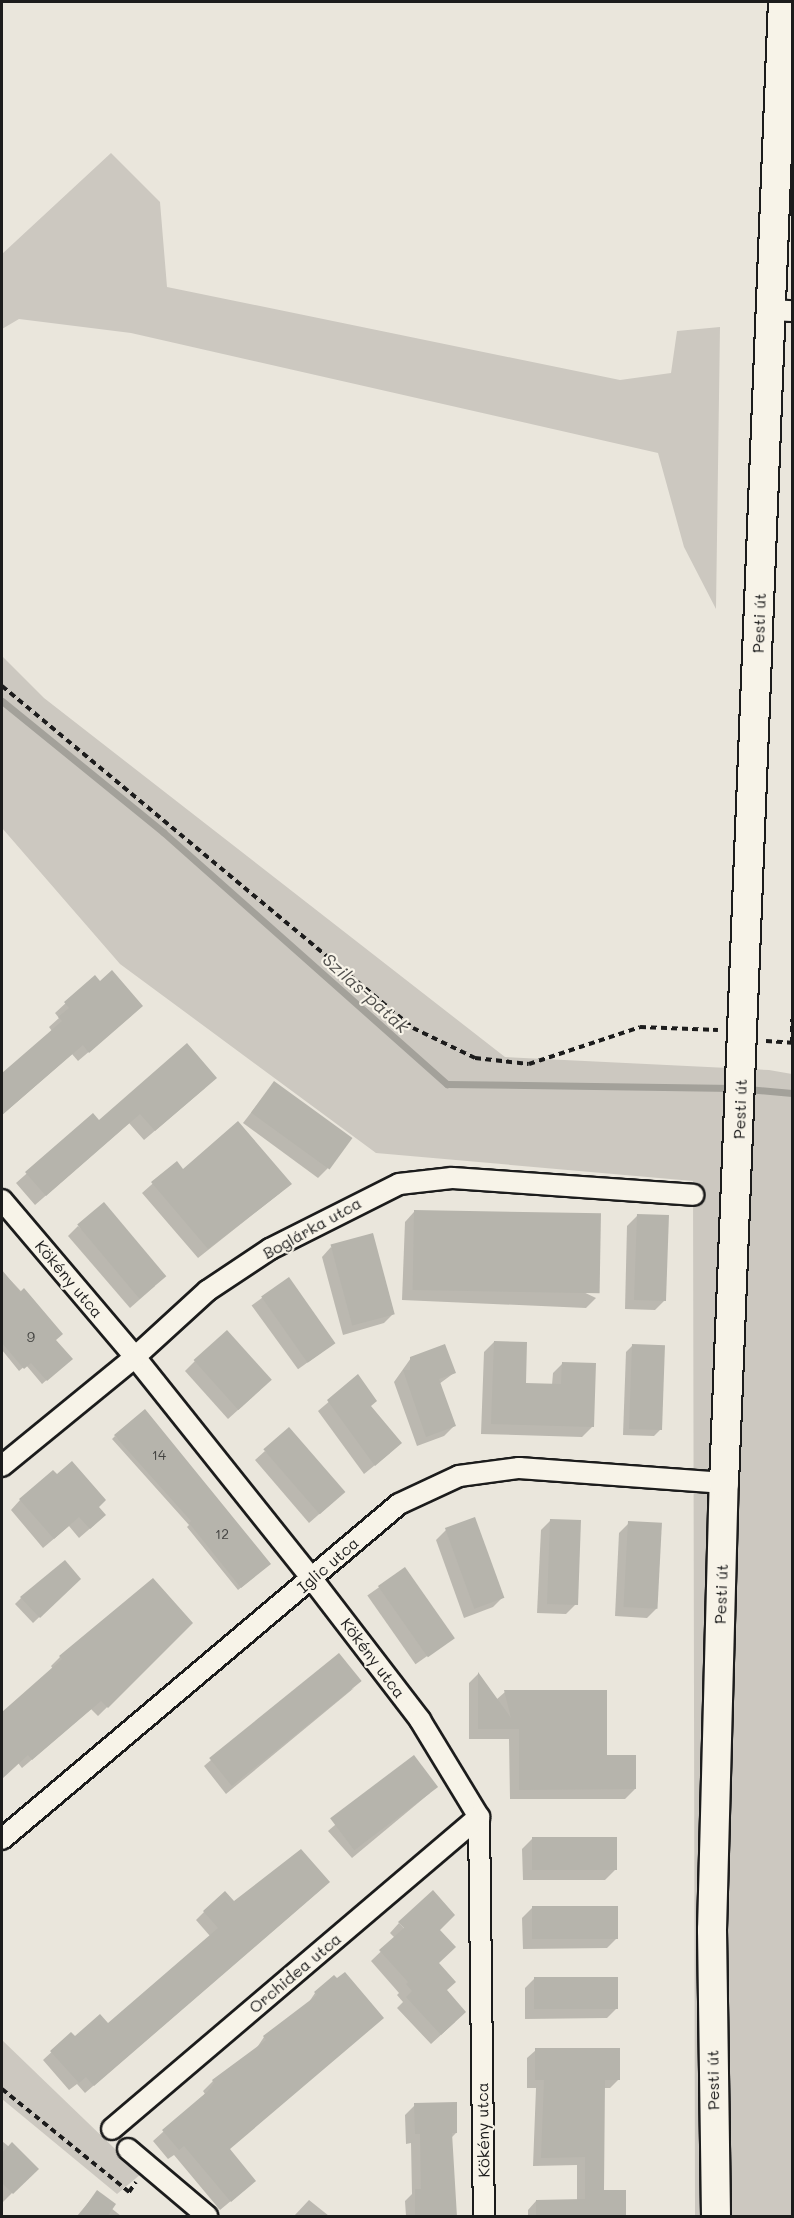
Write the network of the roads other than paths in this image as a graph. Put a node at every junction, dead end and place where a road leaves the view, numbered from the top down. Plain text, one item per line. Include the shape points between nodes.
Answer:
1 (783, 2) edge
2 (782, 311) edge
3 (693, 1195) dead end
4 (2, 1200) edge
5 (135, 1357) junction
6 (2, 1466) edge
7 (724, 1483) junction
8 (312, 1579) junction
9 (479, 1817) junction
10 (2, 1839) edge
11 (112, 2129) dead end
12 (128, 2149) dead end
13 (207, 2217) edge
14 (484, 2217) edge
15 (716, 2217) edge

1 - 2 main road, Pesti út
2 - 7 main road, Pesti út via 735,1043 739,1126
3 - 5 street, Boglárka utca via 452,1178 399,1184 270,1249 207,1290
4 - 5 street, Kökény utca
5 - 6 street, Boglárka utca
5 - 8 street, Kökény utca
7 - 8 street, Iglic utca via 519,1468 459,1476 399,1504
7 - 15 main road, Pesti út via 712,1930
8 - 9 street, Kökény utca via 420,1720
8 - 10 street, Iglic utca
9 - 11 street, Orchidea utca
9 - 14 street, Kökény utca
12 - 13 street

